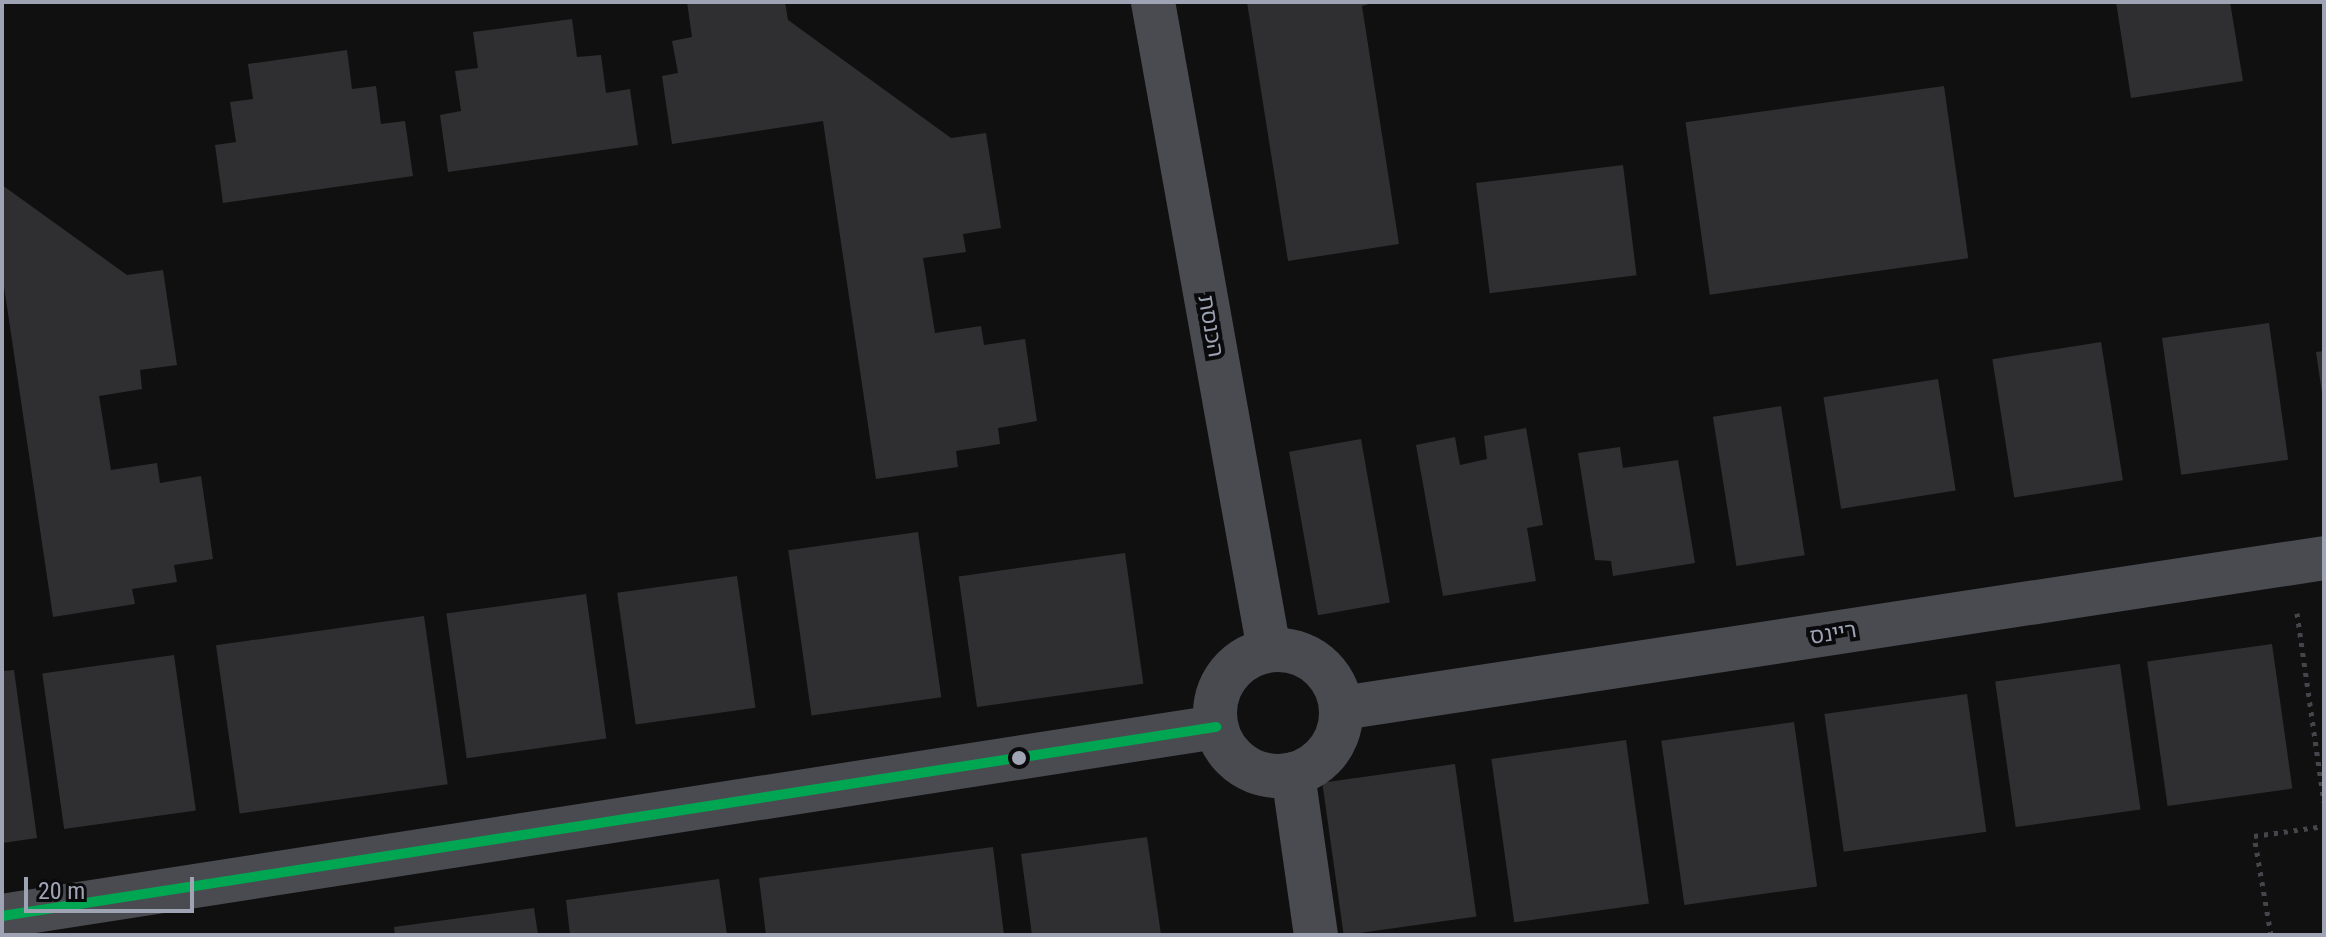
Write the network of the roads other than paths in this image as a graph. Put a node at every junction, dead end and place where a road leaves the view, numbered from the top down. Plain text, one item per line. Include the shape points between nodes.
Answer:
1 (1153, 2) edge
2 (2306, 561) edge
3 (1269, 650) junction
4 (1342, 708) junction
5 (1216, 727) junction
6 (1293, 774) junction
7 (2, 916) edge
8 (1316, 935) edge

1 - 3 street, הכנסת
2 - 4 street, ריינס
3 - 4 street via 1318,663
3 - 5 street via 1225,677
4 - 6 street via 1329,750
5 - 6 street via 1226,751 1245,767
5 - 7 street
6 - 8 street

